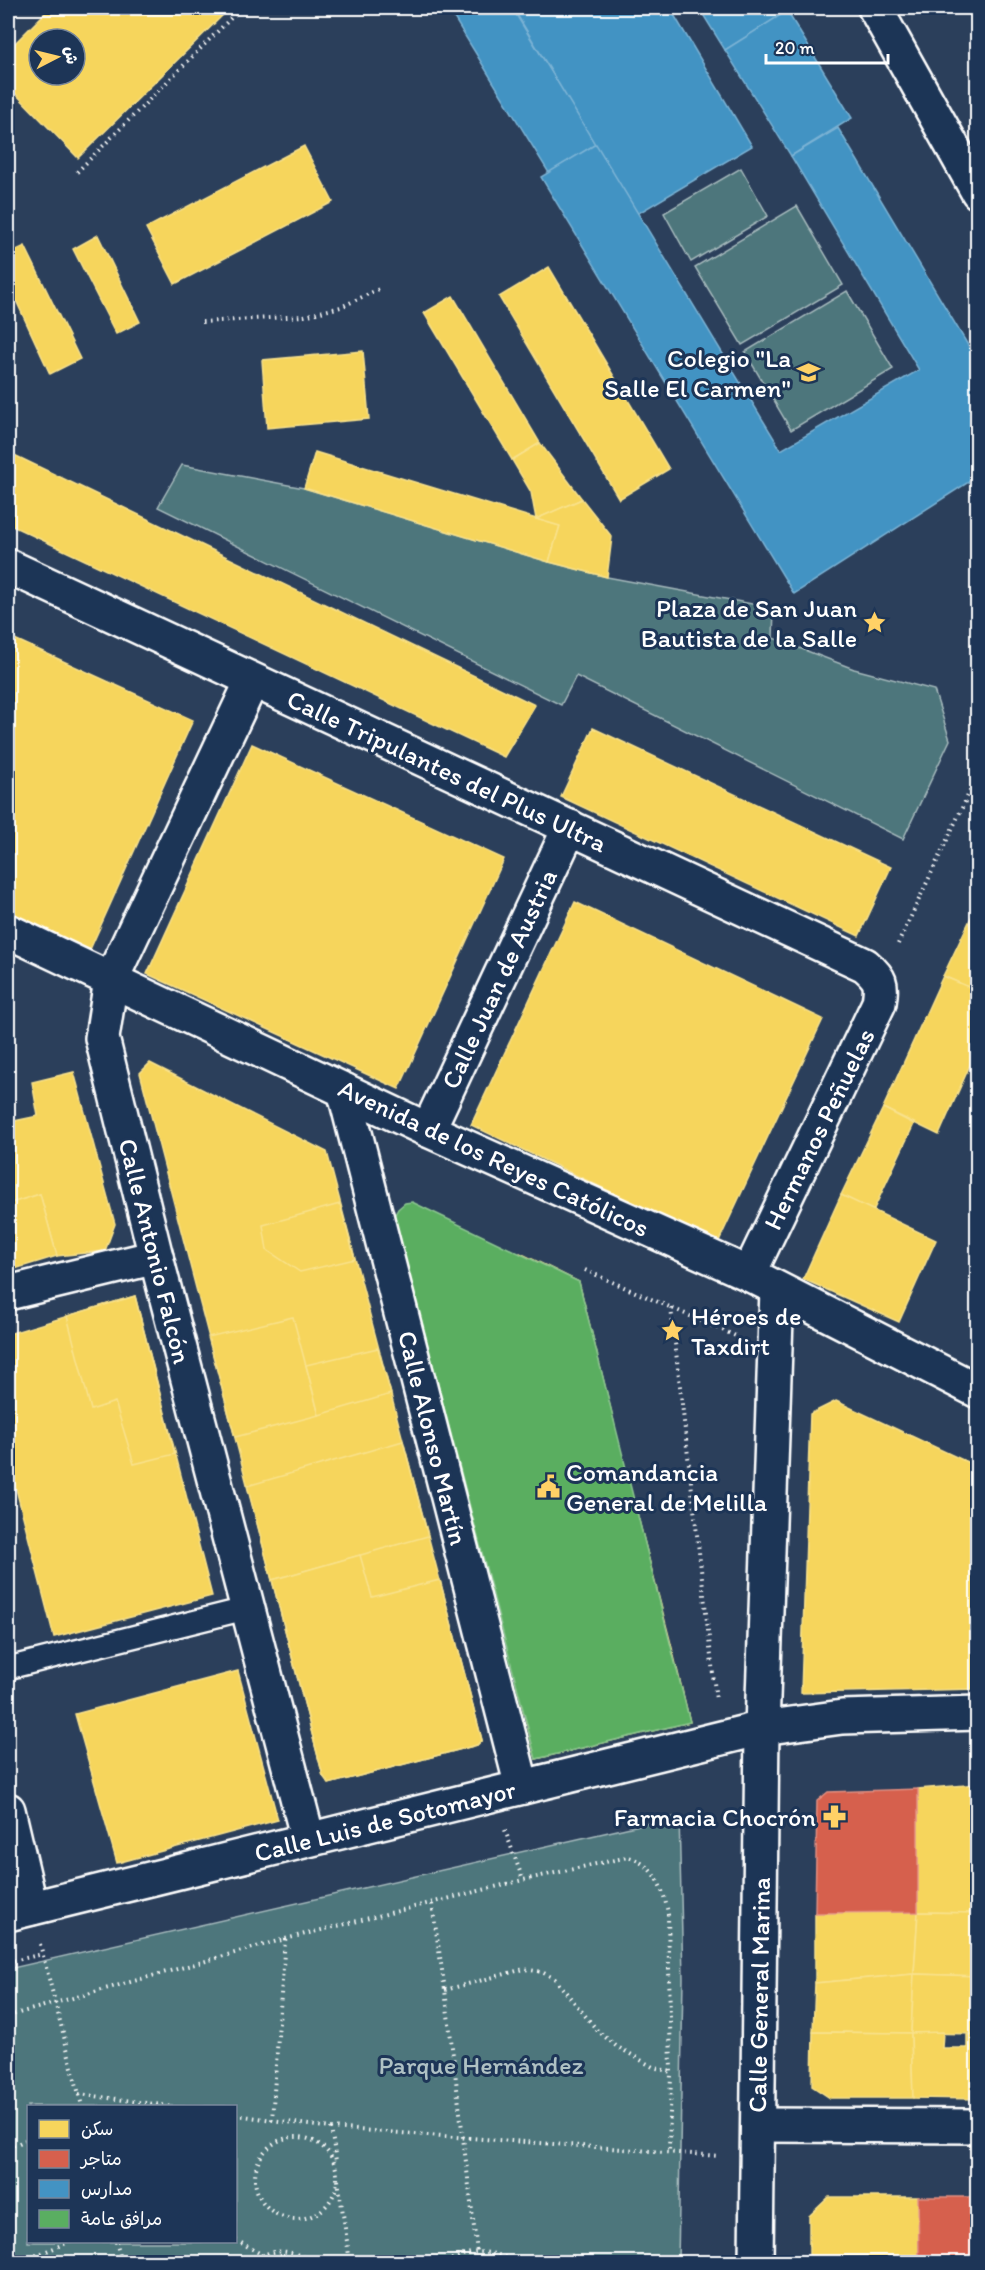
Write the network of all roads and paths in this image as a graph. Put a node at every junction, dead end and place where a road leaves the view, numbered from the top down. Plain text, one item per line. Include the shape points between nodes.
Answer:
1 (242, 8) edge
2 (875, 8) edge
3 (77, 172) dead end
4 (978, 192) edge
5 (379, 289) dead end
6 (202, 322) dead end
7 (8, 566) edge
8 (252, 681) junction
9 (978, 774) edge
10 (570, 827) junction
11 (8, 930) edge
12 (111, 980) junction
13 (881, 982) junction
14 (345, 1090) junction
15 (428, 1130) junction
16 (156, 1257) junction
17 (585, 1270) dead end
18 (748, 1274) junction
19 (777, 1289) junction
20 (8, 1293) edge
21 (671, 1308) junction
22 (775, 1353) junction
23 (978, 1391) edge
24 (249, 1608) junction
25 (8, 1668) edge
26 (717, 1710) dead end
27 (978, 1713) edge
28 (762, 1728) junction
29 (522, 1786) junction
30 (8, 1810) edge
31 (504, 1828) dead end
32 (308, 1839) junction
33 (523, 1880) junction
34 (432, 1904) junction
35 (19, 1911) edge
36 (285, 1940) junction
37 (43, 1954) junction
38 (8, 1962) edge
39 (446, 1990) junction
40 (56, 2004) junction
41 (8, 2016) edge
42 (671, 2072) junction
43 (79, 2094) junction
44 (82, 2105) edge
45 (162, 2105) edge
46 (237, 2115) edge
47 (273, 2120) junction
48 (758, 2125) junction
49 (978, 2126) edge
50 (331, 2128) junction
51 (462, 2138) junction
52 (27, 2139) edge
53 (8, 2148) edge
54 (669, 2153) junction
55 (757, 2159) junction
56 (337, 2173) junction
57 (237, 2241) edge
58 (64, 2243) edge
59 (117, 2243) edge
60 (8, 2248) edge
61 (477, 2252) junction
62 (262, 2255) junction
63 (19, 2262) edge
64 (122, 2262) edge
65 (251, 2262) edge
66 (312, 2262) edge
67 (350, 2262) edge
68 (446, 2262) edge
69 (515, 2262) edge
70 (756, 2262) edge

1 - 3 path
2 - 4 street
5 - 6 path via 341,307 304,316
7 - 8 street, Calle Tripulantes del Plus Ultra
8 - 10 street, Calle Tripulantes del Plus Ultra
8 - 12 street, Calle Antonio Falcón
9 - 13 path
10 - 13 street, Calle Tripulantes del Plus Ultra via 865,964
10 - 15 street, Calle Juan de Austria
11 - 12 street, Avenida de los Reyes Católicos
12 - 14 street, Avenida de los Reyes Católicos
12 - 16 street, Calle Antonio Falcón via 102,1038
13 - 18 street, Hermanos Peñuelas via 879,1003
14 - 15 street, Avenida de los Reyes Católicos
14 - 29 street, Calle Alonso Martín
15 - 18 street, Avenida de los Reyes Católicos
16 - 20 street
16 - 24 street, Calle Antonio Falcón
17 - 21 path
18 - 19 street, Avenida de los Reyes Católicos
19 - 22 street, Calle General Marina
19 - 23 street, Avenida de los Reyes Católicos
21 - 22 path
21 - 26 path
22 - 28 street, Calle General Marina
24 - 25 lane
24 - 32 street, Calle Antonio Falcón
27 - 28 street, Calle Luis de Sotomayor via 842,1717
28 - 29 street, Calle Luis de Sotomayor
28 - 48 street, Calle General Marina
29 - 32 street, Calle Luis de Sotomayor
30 - 35 street
31 - 33 path
32 - 35 street, Calle Luis de Sotomayor
33 - 34 path
33 - 42 path via 628,1857 646,1866 657,1878 669,1914
34 - 36 path
34 - 39 path
35 - 37 path
36 - 40 path
36 - 47 path
37 - 38 path
37 - 40 path
39 - 42 path via 524,1969 542,1972 555,1979 597,2030 616,2046 653,2067
39 - 51 path
40 - 41 path
40 - 43 path
42 - 54 path
43 - 44 path
43 - 45 path
46 - 47 path
47 - 50 path
48 - 49 street
48 - 55 street, Calle General Marina
50 - 51 path
50 - 56 path
51 - 54 path
51 - 61 path
52 - 53 path
54 - 55 path
55 - 70 street, Calle General Marina
56 - 56 path via 331,2156 316,2141 289,2136 265,2149 254,2173 255,2187 269,2210 281,2217 308,2218 330,2202
56 - 67 path
57 - 62 path
58 - 63 path
59 - 64 path
60 - 63 path
61 - 68 path via 461,2254
61 - 69 path
62 - 65 path
62 - 66 path via 286,2251

